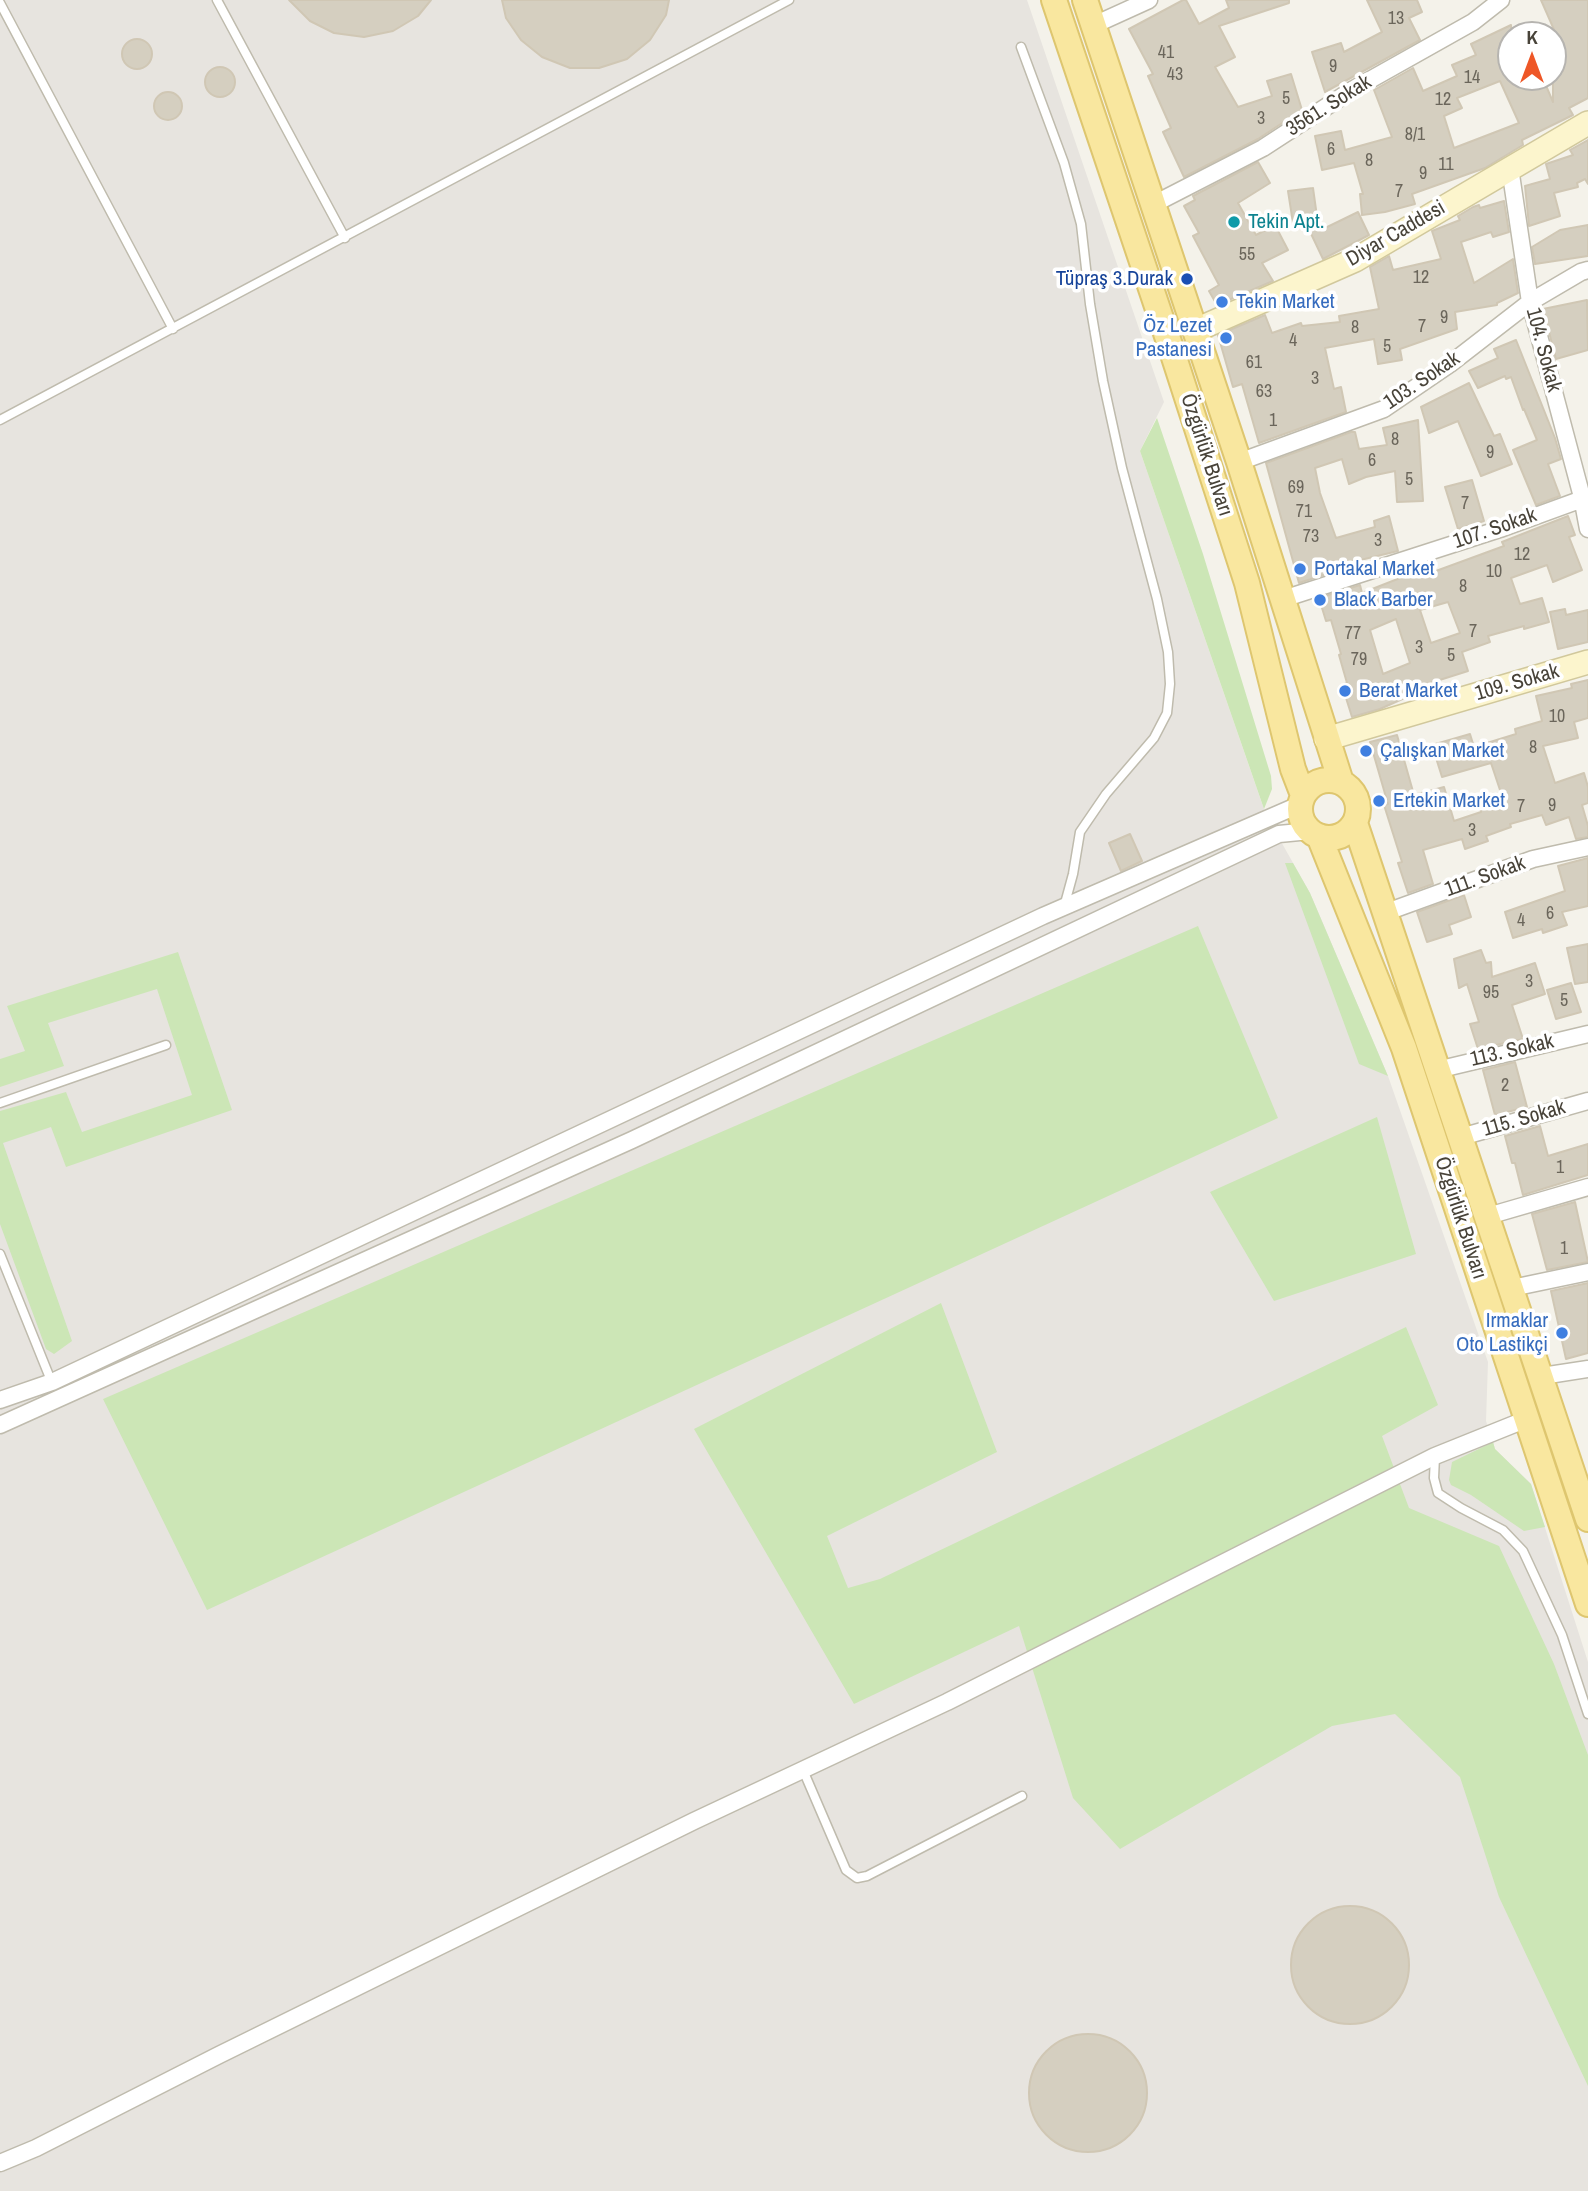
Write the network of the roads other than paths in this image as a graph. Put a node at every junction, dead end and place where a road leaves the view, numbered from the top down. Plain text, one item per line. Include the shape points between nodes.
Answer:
1 (217, 0) edge
2 (789, 0) edge
3 (1054, 0) edge
4 (1085, 0) edge
5 (1149, 0) edge
6 (1501, 0) edge
7 (0, 4) edge
8 (1094, 25) junction
9 (1021, 47) dead end
10 (1588, 123) edge
11 (1510, 168) junction
12 (1152, 205) junction
13 (345, 238) junction
14 (1588, 270) edge
15 (1530, 302) junction
16 (173, 329) junction
17 (1196, 330) junction
18 (0, 420) edge
19 (1239, 462) junction
20 (1585, 497) edge
21 (1588, 529) edge
22 (1283, 599) junction
23 (1588, 662) edge
24 (1326, 739) junction
25 (1341, 782) junction
26 (1302, 800) junction
27 (1355, 823) junction
28 (1315, 834) junction
29 (1588, 846) edge
30 (1064, 907) junction
31 (1384, 913) junction
32 (1588, 1034) edge
33 (166, 1045) dead end
34 (1437, 1070) junction
35 (1588, 1101) edge
36 (0, 1103) edge
37 (1461, 1137) junction
38 (1588, 1187) edge
39 (1488, 1216) junction
40 (0, 1254) edge
41 (1588, 1272) edge
42 (1512, 1288) junction
43 (1588, 1369) edge
44 (1542, 1376) junction
45 (52, 1382) junction
46 (60, 1398) junction
47 (0, 1400) edge
48 (1527, 1419) junction
49 (0, 1425) edge
50 (1435, 1456) junction
51 (1586, 1507) edge
52 (1588, 1604) edge
53 (1588, 1714) edge
54 (803, 1770) junction
55 (1022, 1796) dead end
56 (0, 2163) edge

1 - 13 lane
2 - 13 lane
3 - 26 main road, Özgürlük Bulvarı via 1242,570
4 - 8 main road, Özgürlük Bulvarı
5 - 8 street
6 - 12 street, 3561. Sokak via 1473,22 1352,90 1263,148
7 - 16 lane
8 - 12 main road, Özgürlük Bulvarı
9 - 30 lane via 1081,224 1105,393 1157,599 1170,684 1167,713 1154,738 1106,793 1080,832
10 - 11 street, Diyar Caddesi
11 - 15 street, 104. Sokak
11 - 17 street, Diyar Caddesi via 1355,260
12 - 17 main road, Özgürlük Bulvarı
13 - 16 lane
14 - 15 street, 103. Sokak
15 - 19 street, 103. Sokak via 1384,409
15 - 20 street, 104. Sokak
16 - 18 lane
17 - 19 main road, Özgürlük Bulvarı
19 - 22 main road, Özgürlük Bulvarı
20 - 21 street, 104. Sokak
20 - 22 street, 107. Sokak
22 - 24 main road, Özgürlük Bulvarı
23 - 24 street, 109. Sokak
24 - 25 main road, Özgürlük Bulvarı
25 - 26 main road via 1316,783
25 - 27 main road via 1358,804
26 - 28 main road via 1302,819
26 - 30 street
27 - 28 main road via 1335,837
27 - 31 main road, Özgürlük Bulvarı
28 - 46 street via 1279,834 632,1140
28 - 48 main road, Özgürlük Bulvarı via 1404,1048
29 - 31 street, 111. Sokak via 1534,859
30 - 45 street
31 - 34 main road, Özgürlük Bulvarı
32 - 34 street, 113. Sokak
33 - 36 lane
34 - 37 main road, Özgürlük Bulvarı
35 - 37 street, 115. Sokak
37 - 39 main road, Özgürlük Bulvarı
38 - 39 street
39 - 42 main road, Özgürlük Bulvarı
40 - 45 lane
41 - 42 street
42 - 44 main road, Özgürlük Bulvarı
43 - 44 street
44 - 51 main road, Özgürlük Bulvarı
45 - 46 lane
45 - 47 street
46 - 49 street
48 - 50 street
48 - 52 main road, Özgürlük Bulvarı
50 - 53 lane via 1438,1493 1503,1530 1523,1551 1562,1635
50 - 54 street
54 - 55 lane via 846,1870 858,1878
54 - 56 street

